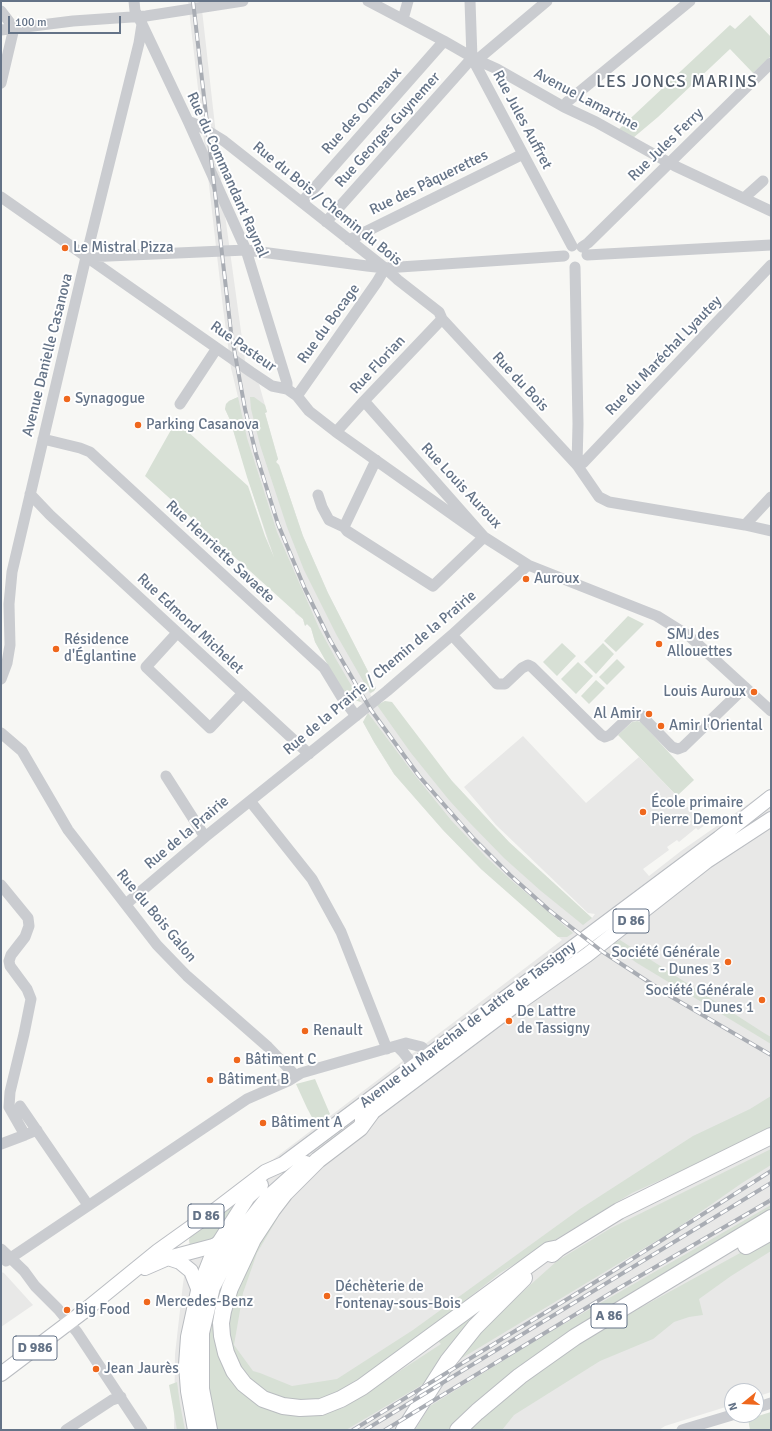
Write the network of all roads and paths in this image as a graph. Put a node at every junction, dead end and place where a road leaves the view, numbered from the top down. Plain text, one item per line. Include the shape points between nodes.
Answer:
1 (134, 1) edge
2 (244, 1) edge
3 (408, 1) edge
4 (470, 1) edge
5 (547, 1) edge
6 (690, 1) edge
7 (372, 2) edge
8 (1, 11) edge
9 (403, 19) junction
10 (140, 20) junction
11 (14, 28) junction
12 (1, 30) edge
13 (444, 40) junction
14 (475, 59) junction
15 (771, 63) edge
16 (1, 83) edge
17 (564, 107) junction
18 (188, 121) junction
19 (523, 154) junction
20 (669, 163) junction
21 (763, 181) dead end
22 (1, 197) edge
23 (744, 198) junction
24 (302, 202) junction
25 (771, 211) edge
26 (326, 222) junction
27 (349, 240) junction
28 (771, 245) edge
29 (580, 249) junction
30 (246, 250) junction
31 (564, 256) junction
32 (86, 257) junction
33 (771, 265) edge
34 (576, 267) junction
35 (385, 268) junction
36 (442, 319) junction
37 (218, 348) junction
38 (287, 390) junction
39 (297, 396) junction
40 (364, 401) junction
41 (180, 404) dead end
42 (336, 432) junction
43 (43, 439) junction
44 (376, 460) junction
45 (577, 465) junction
46 (30, 494) junction
47 (318, 495) dead end
48 (771, 497) edge
49 (27, 507) junction
50 (50, 515) junction
51 (745, 525) junction
52 (344, 527) junction
53 (771, 531) edge
54 (484, 537) junction
55 (528, 565) junction
56 (177, 633) junction
57 (452, 635) junction
58 (1, 679) edge
59 (745, 687) junction
60 (243, 693) junction
61 (771, 711) edge
62 (356, 716) junction
63 (1, 733) edge
64 (309, 754) junction
65 (166, 776) dead end
66 (771, 797) edge
67 (250, 801) junction
68 (771, 819) edge
69 (205, 837) junction
70 (1, 885) edge
71 (126, 904) junction
72 (397, 1046) junction
73 (429, 1055) junction
74 (414, 1066) junction
75 (296, 1076) junction
76 (397, 1095) junction
77 (20, 1106) dead end
78 (371, 1113) junction
79 (37, 1130) junction
80 (25, 1135) junction
81 (771, 1136) edge
82 (1, 1144) edge
83 (283, 1164) junction
84 (88, 1206) junction
85 (214, 1211) junction
86 (771, 1218) edge
87 (241, 1231) junction
88 (771, 1232) edge
89 (218, 1245) junction
90 (559, 1248) junction
91 (1, 1249) edge
92 (195, 1251) junction
93 (168, 1258) junction
94 (6, 1259) edge
95 (132, 1273) junction
96 (652, 1290) junction
97 (199, 1291) junction
98 (69, 1322) junction
99 (1, 1374) edge
100 (121, 1397) junction
101 (724, 1417) edge
102 (66, 1430) edge
103 (142, 1430) edge
104 (196, 1430) edge
105 (209, 1430) edge
106 (404, 1430) edge
107 (458, 1430) edge
108 (682, 1430) edge

1 - 10 street via 135,11
2 - 10 street via 146,16
3 - 9 street
4 - 14 street, Rue Jules Auffret
5 - 14 street, Rue Georges Guynemer
6 - 17 street
7 - 9 street, Avenue Lamartine
8 - 11 street
9 - 13 street, Avenue Lamartine
10 - 11 street via 66,22
10 - 18 street, Rue du Commandant Raynal
10 - 32 street, Avenue Danielle Casanova via 139,43
11 - 12 street
11 - 16 street
13 - 14 street, Avenue Lamartine
13 - 24 street, Rue des Ormeaux
14 - 17 street, Avenue Lamartine
14 - 19 street, Rue Jules Auffret
14 - 26 street, Rue Georges Guynemer
15 - 20 street, Rue Jules Ferry
17 - 20 street, Avenue Lamartine
18 - 24 street, Rue du Bois / Chemin du Bois via 218,136
18 - 30 street, Rue du Commandant Raynal
19 - 27 street, Rue des Pâquerettes
19 - 29 street, Rue Jules Auffret
20 - 23 street, Avenue Lamartine
20 - 29 street, Rue Jules Ferry
21 - 23 street
22 - 32 street, Rue Pasteur
23 - 25 street, Avenue Lamartine
24 - 26 street, Rue du Bois / Chemin du Bois
26 - 27 street, Rue du Bois / Chemin du Bois
27 - 35 street, Rue du Bois / Chemin du Bois
28 - 29 street
29 - 31 street via 566,250
29 - 34 street via 583,264
30 - 32 street
30 - 35 street
30 - 38 street, Rue du Commandant Raynal
31 - 34 street via 568,265
31 - 35 street
32 - 37 street, Rue Pasteur
32 - 43 street, Avenue Danielle Casanova
33 - 45 street, Rue du Maréchal Lyautey via 583,463
34 - 45 street
35 - 36 street, Rue du Bois / Chemin du Bois via 439,312
35 - 39 street, Rue du Bocage
36 - 40 street, Rue Florian
36 - 45 street, Rue du Bois
37 - 38 street, Rue Pasteur via 272,386
37 - 41 street
38 - 39 street, Rue Pasteur
39 - 42 street, Rue Pasteur via 308,411
40 - 42 street, Rue Florian
40 - 54 street, Rue Louis Auroux
42 - 44 street, Rue Pasteur
43 - 46 street, Avenue Danielle Casanova
43 - 62 street, Rue Henriette Savaete via 90,452 324,668
44 - 52 street
44 - 54 street, Rue Pasteur
45 - 51 street, Rue du Bois via 599,497 609,502
46 - 49 street, Avenue Danielle Casanova
46 - 50 street, Rue Edmond Michelet
47 - 52 street via 330,520
48 - 51 street
49 - 50 street, Rue Edmond Michelet
49 - 58 street, Avenue Danielle Casanova via 12,572 9,604 10,646
50 - 56 street, Rue Edmond Michelet
51 - 53 street, Rue du Bois
52 - 54 street via 433,586
54 - 55 street, Rue Louis Auroux
55 - 57 street, Rue de la Prairie / Chemin de la Prairie
55 - 59 street, Rue Louis Auroux via 657,616 689,636
56 - 60 street, Rue Edmond Michelet
56 - 60 street via 146,667 210,728
57 - 59 street via 497,684 505,684 528,665 601,735 610,735 630,717 642,716 672,747 678,749
57 - 62 street, Rue de la Prairie / Chemin de la Prairie
59 - 61 street, Rue Louis Auroux
60 - 64 street, Rue Edmond Michelet
62 - 64 street, Rue de la Prairie / Chemin de la Prairie
63 - 71 street, Rue du Bois Galon via 22,751 68,830
64 - 67 street, Rue de la Prairie / Chemin de la Prairie
65 - 69 street
66 - 73 main road, Avenue du Maréchal de Lattre de Tassigny / D 86
67 - 69 street, Rue de la Prairie
67 - 72 street via 312,879
68 - 76 main road, Avenue du Maréchal de Lattre de Tassigny / D 86 via 712,858 587,955
69 - 71 street, Rue de la Prairie
70 - 80 street via 29,922 28,933 9,961 28,989 31,999 8,1102
71 - 75 street, Rue du Bois Galon via 157,945 187,976 268,1047
72 - 73 street via 422,1047
72 - 74 street
72 - 75 street
73 - 74 main road, Avenue du Maréchal de Lattre de Tassigny / D 86
73 - 76 street via 429,1063 402,1084
74 - 83 main road, Avenue du Maréchal de Lattre de Tassigny / D 86
75 - 84 street via 253,1096
76 - 78 main road, Avenue du Maréchal de Lattre de Tassigny / D 86
77 - 79 street
78 - 87 main road, D 86 via 283,1182 263,1202
78 - 90 highway via 360,1128 318,1160 285,1193 253,1239 230,1288 221,1323 226,1353 241,1380 263,1399 283,1406 300,1408 321,1407 341,1399 362,1387 549,1250
79 - 80 street
79 - 84 street
80 - 82 street
81 - 90 highway via 619,1211
83 - 85 main road, Avenue du Maréchal de Lattre de Tassigny / D 86 via 265,1172
83 - 89 main road via 248,1196
84 - 94 street
85 - 92 main road via 185,1238 186,1247
85 - 95 main road, Avenue du Maréchal de Lattre de Tassigny / D 86
86 - 96 highway, A 86
87 - 89 main road, D 86
87 - 105 highway via 212,1287 200,1333 201,1389
88 - 96 highway via 716,1262
89 - 92 main road, D 86
89 - 97 highway
90 - 106 highway via 511,1290 475,1327 448,1361
91 - 94 street
92 - 93 main road, D 86
93 - 95 main road, D 86
93 - 97 main road via 180,1262 191,1271
94 - 98 street
95 - 98 main road, Avenue du Maréchal de Lattre de Tassigny / D 86
96 - 107 highway, A 86 via 575,1337 520,1376
97 - 104 highway via 189,1337 187,1365
98 - 99 main road, D 986
98 - 100 street
100 - 102 street via 112,1400
100 - 103 street
101 - 108 street

